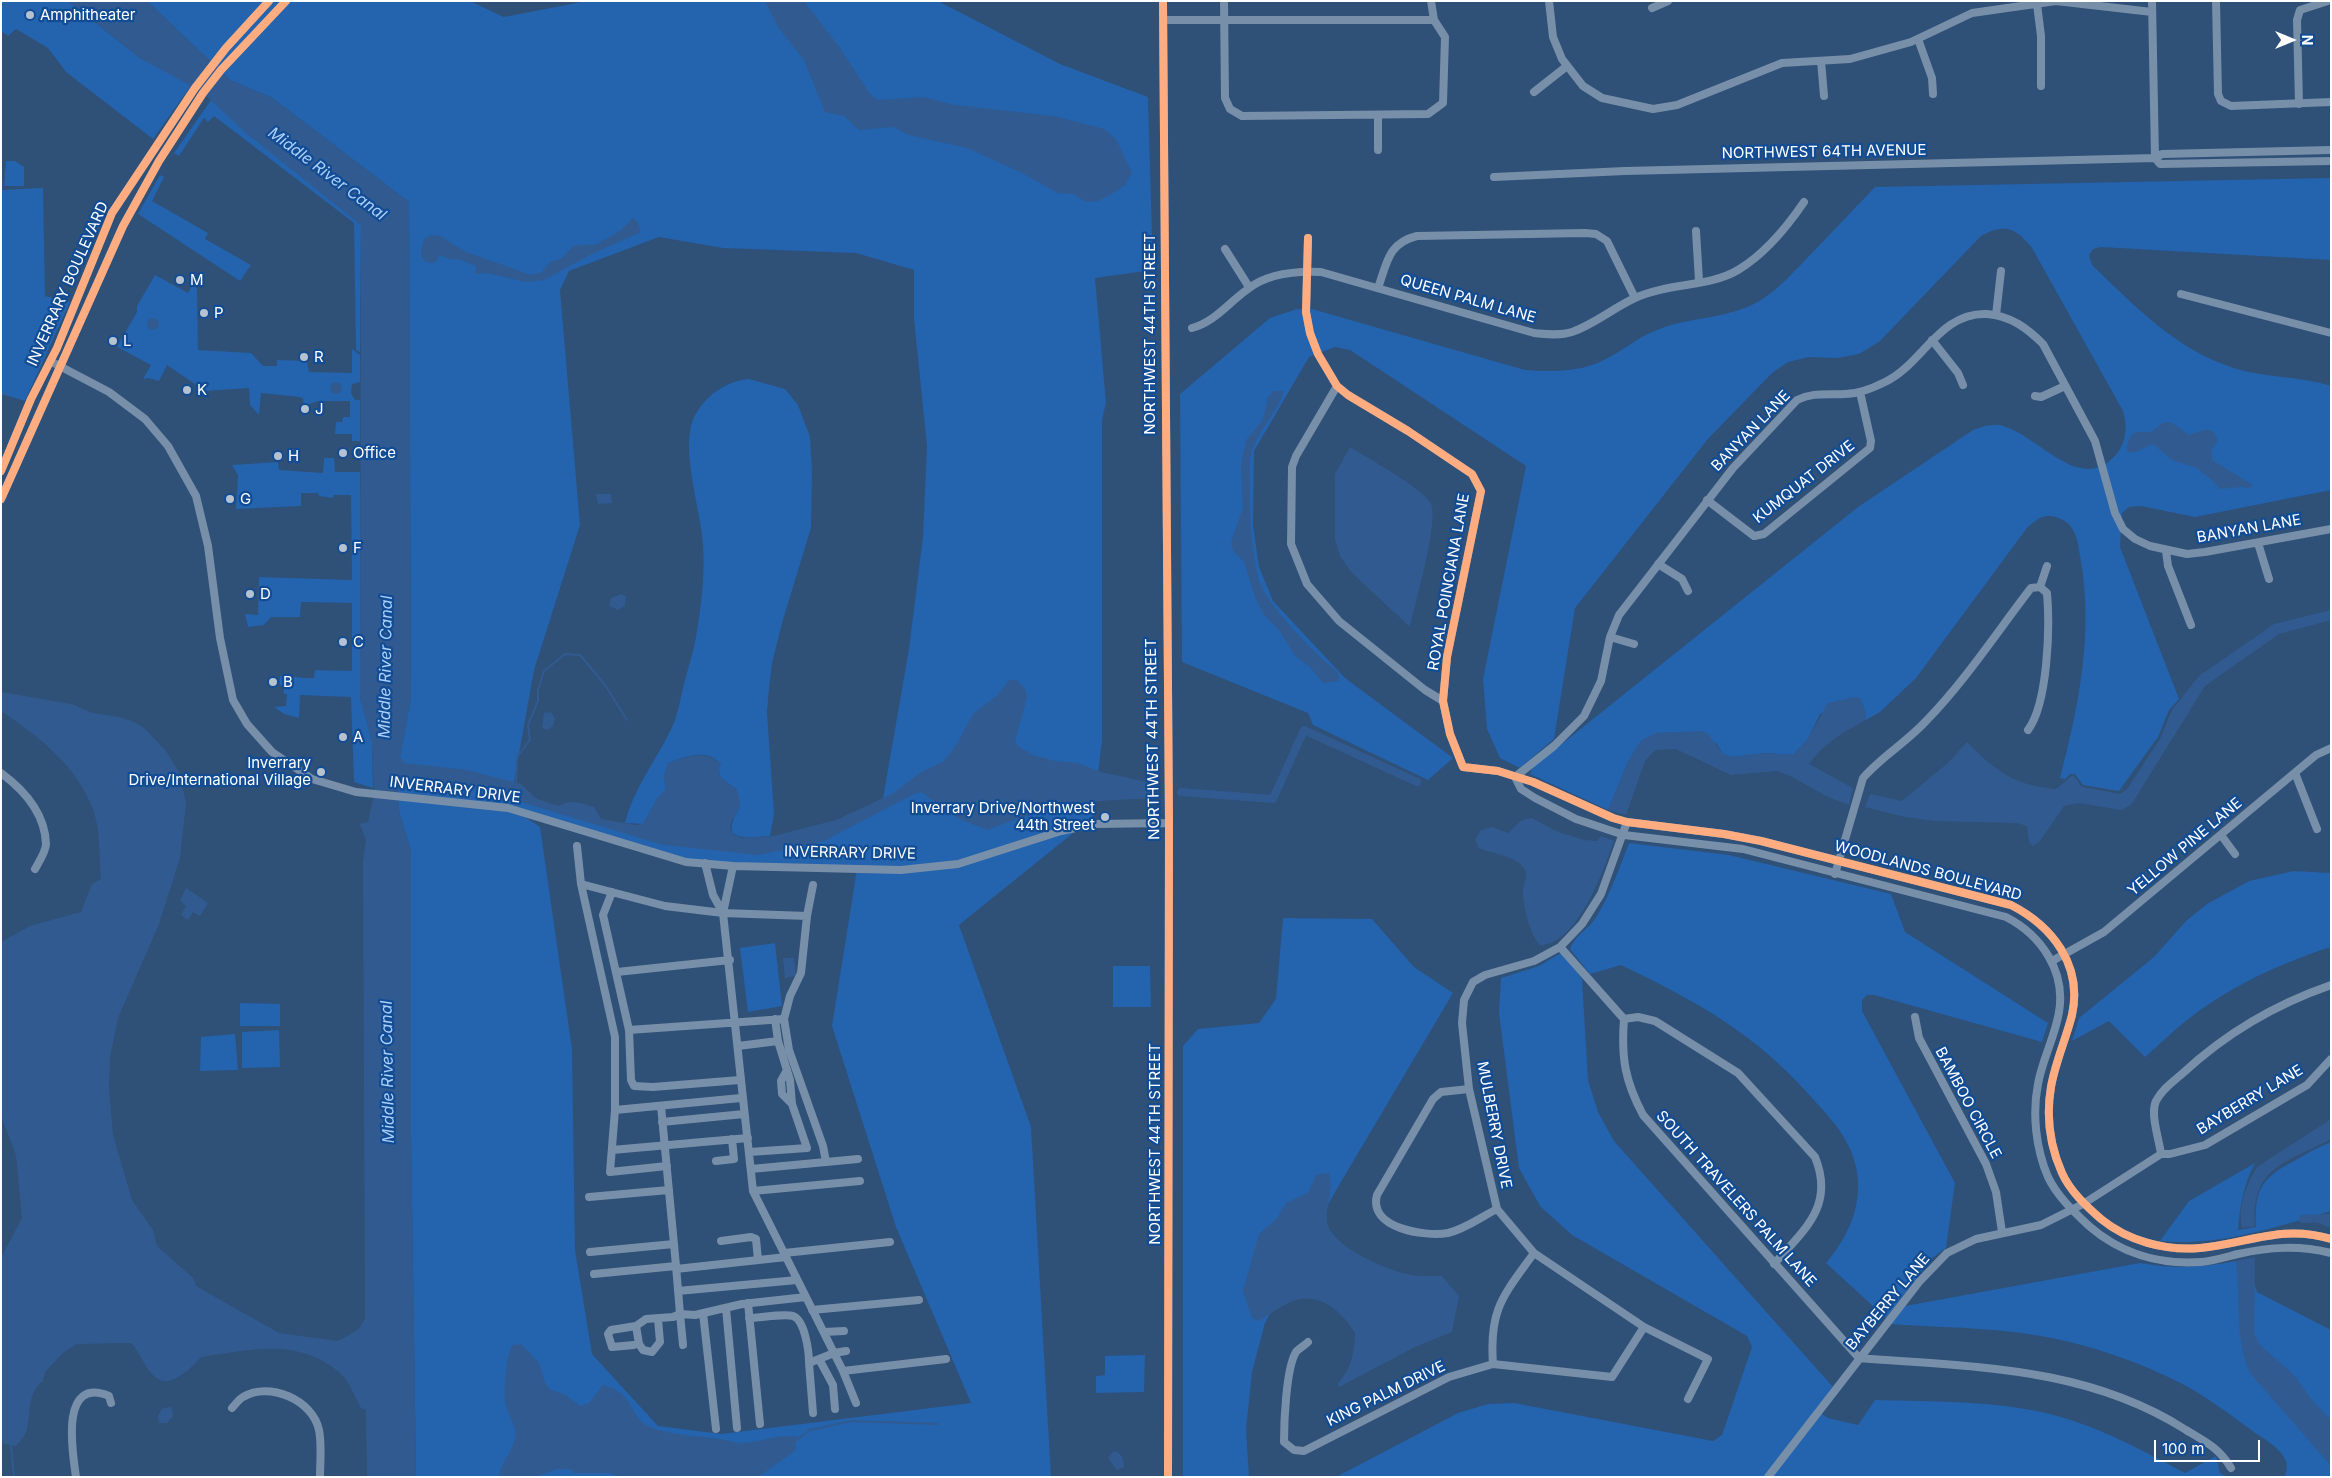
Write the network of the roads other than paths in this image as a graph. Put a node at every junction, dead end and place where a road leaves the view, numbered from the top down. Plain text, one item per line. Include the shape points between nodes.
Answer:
1 (270, 1) edge
2 (286, 1) edge
3 (1163, 1) edge
4 (1224, 1) edge
5 (1431, 1) edge
6 (1549, 1) edge
7 (1668, 1) edge
8 (2152, 1) edge
9 (2216, 1) edge
10 (2328, 1) edge
11 (2037, 4) junction
12 (1652, 8) dead end
13 (2152, 12) junction
14 (1163, 20) junction
15 (1224, 20) junction
16 (1434, 20) junction
17 (1918, 39) junction
18 (1821, 61) junction
19 (1568, 66) junction
20 (2041, 86) dead end
21 (1534, 92) dead end
22 (1933, 94) dead end
23 (1824, 96) dead end
24 (2331, 102) edge
25 (2299, 104) junction
26 (1378, 115) junction
27 (1378, 150) dead end
28 (2331, 150) edge
29 (2155, 158) junction
30 (2331, 160) edge
31 (1494, 178) dead end
32 (1804, 202) dead end
33 (1696, 231) dead end
34 (1308, 238) dead end
35 (1225, 250) dead end
36 (1307, 271) junction
37 (2002, 271) dead end
38 (1699, 281) junction
39 (1249, 287) junction
40 (1378, 288) junction
41 (2181, 294) dead end
42 (1635, 298) junction
43 (1996, 315) junction
44 (1192, 328) dead end
45 (2331, 333) edge
46 (1932, 340) junction
47 (50, 361) junction
48 (60, 365) junction
49 (1963, 385) dead end
50 (1337, 386) junction
51 (2065, 386) junction
52 (1860, 392) junction
53 (2035, 396) dead end
54 (1, 470) edge
55 (1, 498) edge
56 (1707, 500) junction
57 (2331, 529) edge
58 (2258, 542) junction
59 (2166, 550) junction
60 (1658, 564) junction
61 (2047, 566) dead end
62 (2269, 579) dead end
63 (2040, 587) junction
64 (1688, 591) dead end
65 (2192, 625) dead end
66 (1610, 637) junction
67 (1634, 644) dead end
68 (1443, 701) junction
69 (2028, 730) dead end
70 (2331, 748) edge
71 (1463, 767) joint
72 (1, 773) edge
73 (2295, 773) junction
74 (1515, 777) junction
75 (1627, 822) junction
76 (1168, 823) junction
77 (2316, 829) dead end
78 (1624, 835) junction
79 (2220, 835) junction
80 (576, 846) dead end
81 (2235, 854) dead end
82 (1839, 860) junction
83 (705, 863) junction
84 (733, 866) junction
85 (35, 869) dead end
86 (1835, 874) junction
87 (581, 884) junction
88 (813, 885) dead end
89 (612, 892) junction
90 (729, 894) junction
91 (713, 895) junction
92 (723, 913) junction
93 (807, 916) junction
94 (1560, 947) junction
95 (2066, 955) junction
96 (730, 960) junction
97 (2052, 961) junction
98 (617, 972) junction
99 (2331, 985) edge
100 (1915, 1017) dead end
101 (775, 1019) junction
102 (784, 1019) junction
103 (1624, 1019) junction
104 (736, 1021) junction
105 (629, 1030) junction
106 (778, 1041) junction
107 (738, 1046) junction
108 (2331, 1059) edge
109 (740, 1080) junction
110 (1470, 1089) junction
111 (741, 1098) junction
112 (661, 1106) junction
113 (615, 1110) junction
114 (744, 1114) junction
115 (662, 1122) junction
116 (748, 1138) junction
117 (732, 1139) junction
118 (665, 1145) junction
119 (823, 1146) junction
120 (807, 1148) junction
121 (612, 1150) junction
122 (750, 1152) junction
123 (2161, 1154) junction
124 (858, 1159) dead end
125 (716, 1160) dead end
126 (826, 1162) junction
127 (667, 1166) junction
128 (751, 1169) junction
129 (860, 1181) dead end
130 (669, 1190) junction
131 (753, 1192) junction
132 (589, 1197) dead end
133 (2083, 1204) junction
134 (1497, 1209) junction
135 (2072, 1210) junction
136 (2002, 1232) junction
137 (2331, 1239) edge
138 (721, 1241) dead end
139 (890, 1242) dead end
140 (674, 1244) junction
141 (590, 1252) dead end
142 (1534, 1253) junction
143 (2331, 1253) edge
144 (785, 1255) junction
145 (758, 1260) junction
146 (1774, 1264) junction
147 (676, 1267) junction
148 (594, 1274) dead end
149 (797, 1280) junction
150 (678, 1291) junction
151 (806, 1297) junction
152 (919, 1300) dead end
153 (748, 1303) junction
154 (726, 1308) junction
155 (812, 1310) junction
156 (703, 1313) junction
157 (680, 1314) junction
158 (749, 1318) junction
159 (658, 1319) junction
160 (636, 1326) junction
161 (1644, 1327) junction
162 (844, 1331) dead end
163 (824, 1332) junction
164 (1308, 1342) dead end
165 (634, 1346) dead end
166 (683, 1346) dead end
167 (846, 1351) dead end
168 (834, 1353) junction
169 (1859, 1358) junction
170 (819, 1359) junction
171 (946, 1359) dead end
172 (809, 1363) junction
173 (1493, 1364) junction
174 (843, 1371) junction
175 (1688, 1399) dead end
176 (856, 1402) dead end
177 (111, 1403) dead end
178 (232, 1408) dead end
179 (835, 1409) dead end
180 (813, 1413) dead end
181 (760, 1424) dead end
182 (737, 1428) dead end
183 (716, 1429) dead end
184 (2231, 1468) dead end
185 (76, 1477) edge
186 (320, 1477) edge
187 (1168, 1477) edge
188 (1768, 1477) edge

1 - 47 street, INVERRARY BOULEVARD via 195,88 112,213
2 - 48 street, INVERRARY BOULEVARD via 203,93 159,161 123,226
3 - 14 street, NORTHWEST 44TH STREET
4 - 15 street
5 - 16 street
6 - 19 street via 1553,38
7 - 12 street
8 - 13 street
9 - 25 street via 2218,94 2221,101 2231,106
10 - 25 street via 2300,10 2297,20
11 - 13 street via 2069,2
11 - 17 street via 1972,13
11 - 20 street via 2042,36
13 - 29 street
14 - 15 street
14 - 76 street, NORTHWEST 44TH STREET
15 - 16 street
15 - 26 street via 1225,98 1230,109 1242,116
16 - 26 street via 1444,37 1442,103 1428,114
17 - 18 street via 1850,59
17 - 22 street via 1932,78
18 - 19 street via 1782,63 1677,105 1652,109 1602,98 1583,86
18 - 23 street
19 - 21 street
24 - 25 street
26 - 27 street
28 - 29 street, NORTHWEST 64TH AVENUE via 2162,154
29 - 30 street, NORTHWEST 64TH AVENUE via 2160,164
29 - 31 street, NORTHWEST 64TH AVENUE via 1625,170
32 - 38 street, QUEEN PALM LANE via 1754,259 1724,278
33 - 38 street
34 - 36 street, ROYAL POINCIANA LANE
35 - 39 street
36 - 39 street, QUEEN PALM LANE via 1269,278
36 - 40 street, QUEEN PALM LANE via 1322,272
36 - 50 street, ROYAL POINCIANA LANE via 1306,312 1310,332 1318,354
37 - 43 street
38 - 42 street, QUEEN PALM LANE
39 - 44 street, QUEEN PALM LANE via 1206,324
40 - 42 street, QUEEN PALM LANE via 1534,333 1548,334 1570,333 1590,325
40 - 42 street via 1392,249 1403,239 1417,236 1585,233 1596,234 1607,241
41 - 45 street
43 - 46 street, BANYAN LANE via 1982,314 1956,320
43 - 51 street, BANYAN LANE via 2031,331 2043,344
46 - 49 street via 1958,373
46 - 52 street, BANYAN LANE via 1888,381
47 - 48 street, INVERRARY DRIVE
47 - 54 street, INVERRARY BOULEVARD
48 - 55 street, INVERRARY BOULEVARD
48 - 83 street, INVERRARY DRIVE via 109,392 151,424 168,446 196,496 208,546 220,638 233,700 247,724 272,752 312,779 341,789 508,808 686,862
50 - 68 street via 1292,468 1291,544 1307,584 1339,621
50 - 68 street, ROYAL POINCIANA LANE via 1472,474 1481,491 1447,657
51 - 53 street via 2041,397
51 - 59 street, BANYAN LANE via 2095,441 2114,513 2123,529 2135,538
52 - 56 street, BANYAN LANE via 1809,394 1797,400
52 - 56 street, KUMQUAT DRIVE via 1870,448 1764,534 1754,536
56 - 60 street, BANYAN LANE
57 - 58 street, BANYAN LANE
58 - 59 street, BANYAN LANE via 2187,554
58 - 62 street
59 - 65 street via 2168,566
60 - 64 street via 1682,579
60 - 66 street, BANYAN LANE via 1619,614
61 - 63 street
63 - 69 street via 2048,593 2045,672 2036,719
63 - 82 street via 2031,588 1926,722 1863,778
66 - 67 street
66 - 74 street, BANYAN LANE via 1601,681 1584,716 1554,746
68 - 71 street, ROYAL POINCIANA LANE via 1450,734
70 - 73 street, YELLOW PINE LANE via 2316,755
71 - 74 street, WOODLANDS BOULEVARD via 1498,771
72 - 85 street via 30,800 41,818 46,846
73 - 77 street
73 - 79 street, YELLOW PINE LANE
74 - 75 street, WOODLANDS BOULEVARD
74 - 78 street, WOODLANDS BOULEVARD via 1521,789 1543,802 1576,819
75 - 78 street, MULBERRY DRIVE
75 - 82 street, WOODLANDS BOULEVARD via 1731,835
76 - 84 street, INVERRARY DRIVE via 1094,824 1061,831 958,864 901,870
76 - 187 street, NORTHWEST 44TH STREET
78 - 86 street, WOODLANDS BOULEVARD via 1742,849
78 - 94 street, MULBERRY DRIVE via 1602,894 1582,924
79 - 81 street
79 - 95 street, YELLOW PINE LANE via 2104,932
80 - 87 street
82 - 86 street
82 - 95 street, WOODLANDS BOULEVARD via 2011,905 2028,913 2044,927
83 - 84 street, INVERRARY DRIVE
83 - 91 street
84 - 90 street
86 - 97 street, WOODLANDS BOULEVARD via 2006,917 2024,926
87 - 89 street
87 - 113 street via 615,1037
88 - 93 street
89 - 92 street via 665,906
89 - 98 street via 603,915
90 - 91 street
90 - 92 street
91 - 92 street
92 - 93 street
92 - 96 street
93 - 102 street via 801,973
94 - 103 street
94 - 110 street, MULBERRY DRIVE via 1534,961 1485,974 1472,982 1464,1000 1462,1023
95 - 97 street, YELLOW PINE LANE
95 - 133 street, WOODLANDS BOULEVARD via 2073,1012 2051,1086 2048,1117 2051,1142 2062,1174
96 - 98 street
96 - 104 street
97 - 135 street, WOODLANDS BOULEVARD via 2059,989 2059,1011 2038,1084 2036,1137 2048,1178
98 - 105 street
99 - 123 street via 2262,1014 2205,1053 2163,1090 2155,1102
100 - 136 street, BAMBOO CIRCLE via 1918,1038 1986,1164 1996,1192
101 - 102 street
101 - 104 street
101 - 106 street
102 - 119 street via 789,1050
103 - 146 street, SOUTH TRAVELERS PALM LANE via 1624,1067 1630,1090 1643,1115
103 - 146 street via 1638,1017 1655,1021 1738,1073 1815,1157 1822,1187 1819,1208 1813,1220
104 - 105 street
104 - 107 street
105 - 109 street via 634,1086
106 - 107 street
106 - 120 street via 787,1070 781,1081 782,1094 792,1104
107 - 109 street
108 - 123 street, BAYBERRY LANE via 2307,1085 2205,1146
109 - 111 street
110 - 134 street, MULBERRY DRIVE
110 - 134 street via 1441,1092 1433,1098 1377,1195 1375,1205 1383,1219 1409,1231 1430,1234 1461,1229
111 - 112 street
111 - 114 street
112 - 113 street
112 - 115 street
113 - 121 street
114 - 115 street
114 - 116 street
115 - 118 street
116 - 117 street
116 - 122 street
117 - 118 street
117 - 125 street via 734,1159
118 - 121 street
118 - 127 street
119 - 120 street
119 - 126 street
120 - 122 street
121 - 127 street via 610,1172
122 - 128 street
123 - 133 street, BAYBERRY LANE
124 - 126 street
126 - 128 street
127 - 130 street
128 - 131 street
129 - 131 street
130 - 132 street
130 - 140 street
131 - 144 street
133 - 135 street, BAYBERRY LANE
133 - 137 street, WOODLANDS BOULEVARD via 2111,1227 2149,1245 2201,1248 2281,1233
134 - 142 street, MULBERRY DRIVE
135 - 136 street, BAYBERRY LANE via 2041,1224
135 - 143 street, WOODLANDS BOULEVARD via 2106,1241 2145,1258 2202,1262 2278,1247
136 - 169 street, BAYBERRY LANE via 1976,1239 1947,1253 1919,1282
138 - 145 street via 756,1239
139 - 144 street
140 - 141 street
140 - 147 street
142 - 161 street, MULBERRY DRIVE
142 - 173 street via 1501,1299 1493,1322
144 - 145 street
144 - 149 street
145 - 147 street
146 - 169 street, SOUTH TRAVELERS PALM LANE
147 - 148 street
147 - 150 street
149 - 150 street
149 - 151 street
150 - 157 street
151 - 153 street
151 - 155 street
152 - 155 street
153 - 154 street
153 - 158 street
154 - 156 street
154 - 182 street
155 - 163 street
156 - 157 street
156 - 183 street
157 - 159 street
157 - 166 street
158 - 172 street via 792,1315 799,1319 809,1347
158 - 181 street
159 - 160 street via 646,1319
159 - 160 street via 660,1342 652,1352 641,1348
160 - 165 street via 611,1330 608,1334 612,1347
161 - 173 street, KING PALM DRIVE via 1612,1377
161 - 175 street, MULBERRY DRIVE via 1708,1359
162 - 163 street
163 - 168 street
164 - 173 street, KING PALM DRIVE via 1296,1352 1283,1418 1284,1442 1294,1450 1304,1451 1449,1377
167 - 168 street
168 - 170 street
168 - 174 street
169 - 184 street via 2023,1371 2078,1383 2140,1405 2176,1423 2222,1453
169 - 188 street, BAYBERRY LANE
170 - 172 street
170 - 179 street via 833,1385
171 - 174 street
172 - 180 street
174 - 176 street
177 - 185 street via 109,1396 98,1392 87,1393 78,1400 73,1417 72,1449
178 - 186 street via 242,1397 261,1391 289,1396 297,1401 313,1415 319,1429

